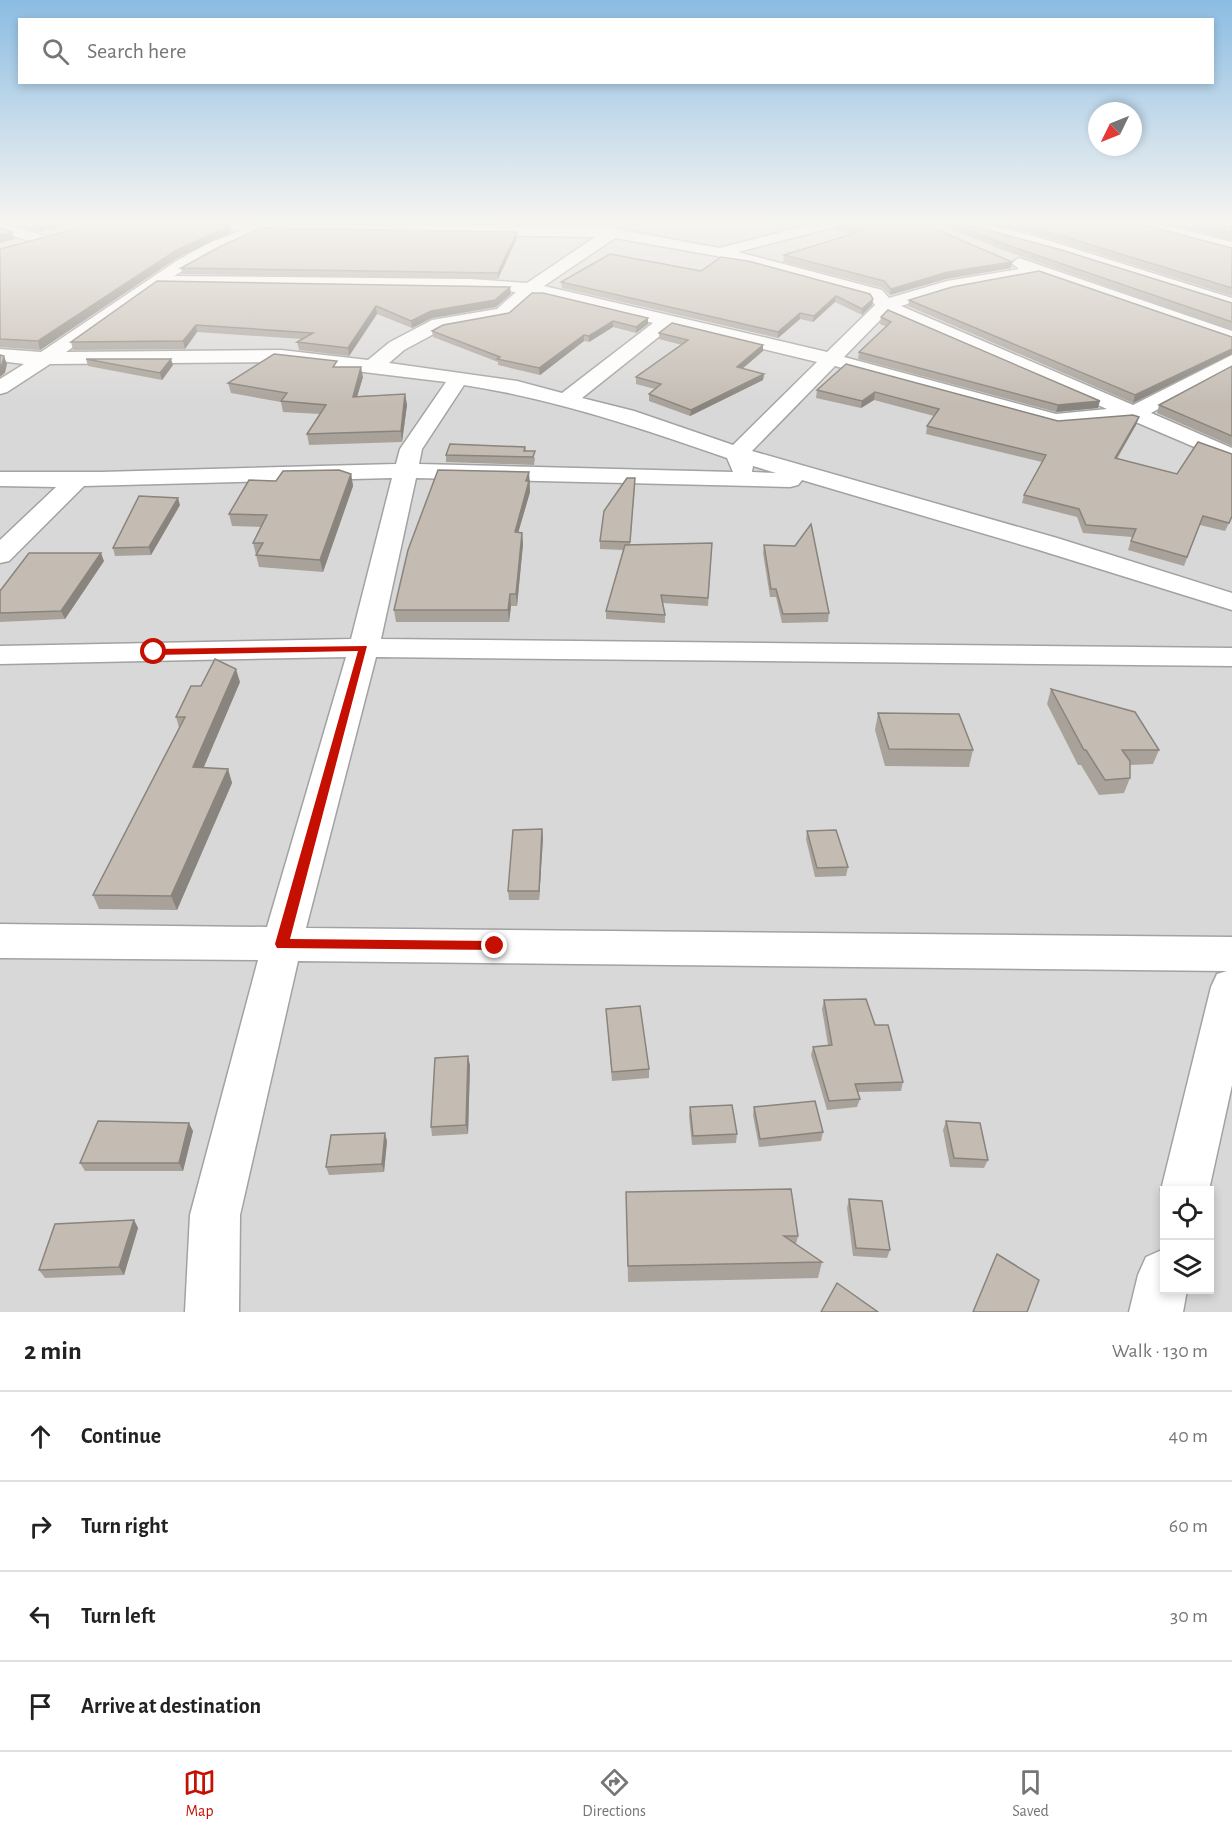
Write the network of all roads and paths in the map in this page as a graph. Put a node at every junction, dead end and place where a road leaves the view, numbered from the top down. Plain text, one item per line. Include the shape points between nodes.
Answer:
1 (154, 283) edge
2 (389, 283) edge
3 (537, 283) edge
4 (835, 283) edge
5 (963, 283) edge
6 (1077, 283) edge
7 (1171, 283) edge
8 (530, 288) junction
9 (1232, 304) edge
10 (885, 305) junction
11 (669, 319) junction
12 (1232, 337) edge
13 (0, 355) edge
14 (49, 358) junction
15 (830, 359) junction
16 (1232, 361) edge
17 (372, 367) junction
18 (459, 378) junction
19 (0, 388) edge
20 (566, 400) junction
21 (1134, 413) junction
22 (737, 454) junction
23 (1232, 456) edge
24 (406, 471) junction
25 (0, 479) edge
26 (746, 480) junction
27 (829, 480) junction
28 (76, 481) junction
29 (0, 555) edge
30 (1232, 602) edge
31 (364, 648) junction
32 (0, 655) edge
33 (1232, 657) edge
34 (0, 942) edge
35 (282, 944) junction
36 (1232, 954) edge
37 (1232, 987) edge
38 (1224, 1064) edge
39 (1187, 1186) edge
40 (1160, 1294) edge
41 (212, 1312) edge
42 (1156, 1312) edge

1 - 14 street
2 - 8 street
3 - 8 street
4 - 10 street via 876,294
5 - 10 street
6 - 12 street
7 - 9 street
8 - 11 street
8 - 17 street via 503,314 438,324 397,346
10 - 15 street
10 - 21 street
11 - 15 street
11 - 20 street
13 - 14 street
14 - 17 street via 281,356
14 - 19 street
15 - 21 street via 1056,421
15 - 22 street
16 - 21 street
17 - 18 street
18 - 20 street
18 - 24 street via 411,449
20 - 22 street
21 - 23 street
22 - 26 street
22 - 27 street
24 - 26 street
24 - 28 street
24 - 31 street
25 - 28 street
26 - 27 street
27 - 30 street via 1048,543
28 - 29 street
31 - 32 street
31 - 33 street
31 - 35 street
34 - 35 street
35 - 36 street
35 - 41 street via 215,1215
37 - 38 street
38 - 39 street
40 - 42 street

